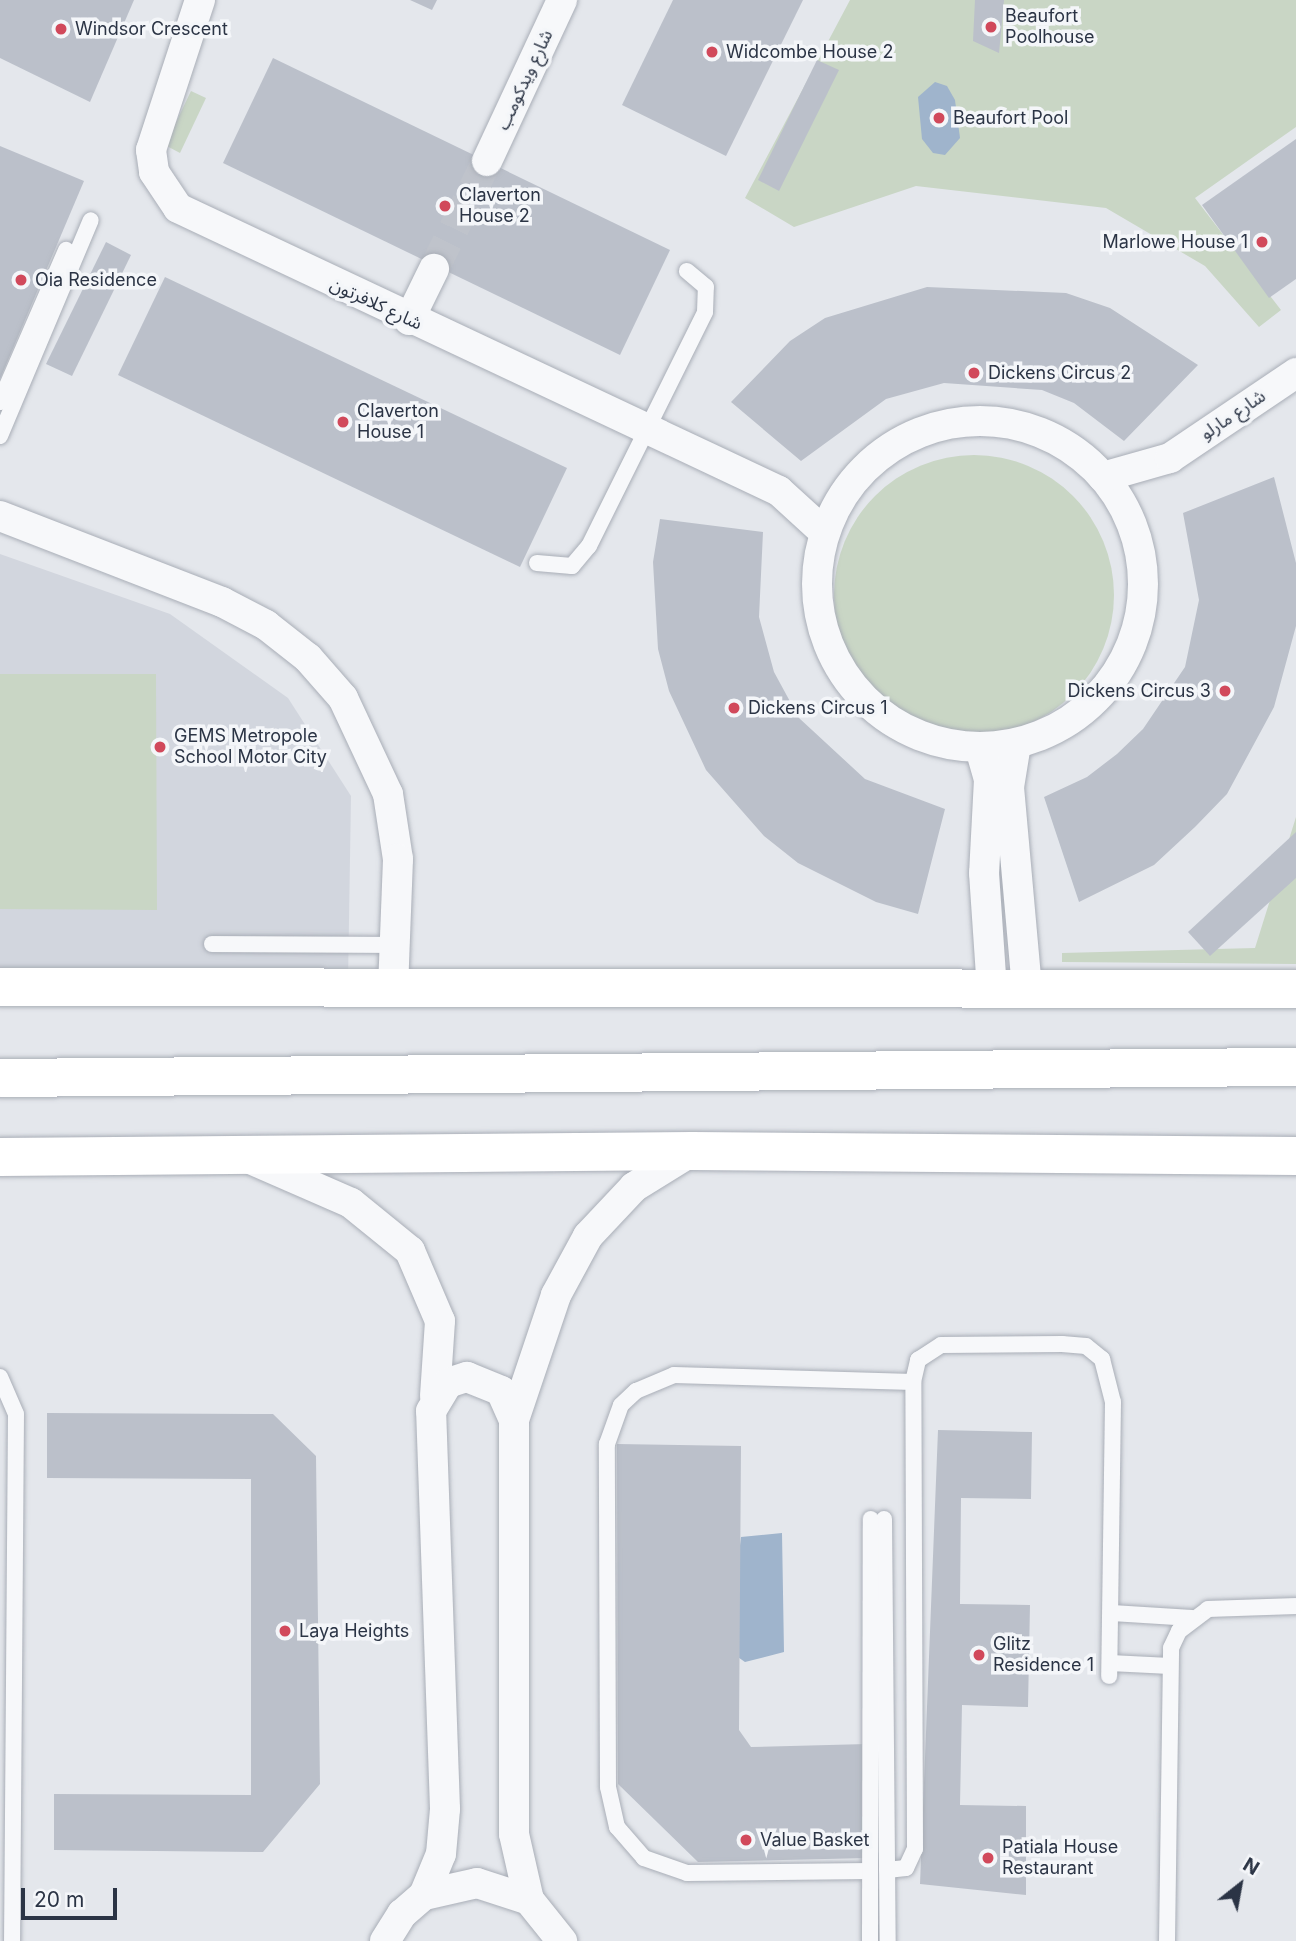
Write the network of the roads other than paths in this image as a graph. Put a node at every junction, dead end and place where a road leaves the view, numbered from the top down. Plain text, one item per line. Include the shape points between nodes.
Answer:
1 (200, 0) edge
2 (562, 0) edge
3 (487, 161) tunnel mouth
4 (434, 269) tunnel mouth
5 (687, 271) dead end
6 (409, 320) junction
7 (1296, 373) edge
8 (0, 402) edge
9 (647, 430) junction
10 (0, 436) edge
11 (1170, 458) junction
12 (1103, 477) junction
13 (846, 490) junction
14 (779, 491) junction
15 (2, 514) edge
16 (1130, 520) junction
17 (824, 532) junction
18 (537, 564) dead end
19 (1016, 744) junction
20 (980, 748) junction
21 (212, 944) dead end
22 (396, 945) junction
23 (0, 987) edge
24 (393, 989) junction
25 (1296, 989) edge
26 (1009, 990) junction
27 (1296, 1067) edge
28 (0, 1078) edge
29 (692, 1151) junction
30 (241, 1155) junction
31 (1296, 1156) edge
32 (0, 1157) edge
33 (0, 1377) edge
34 (913, 1382) junction
35 (435, 1396) junction
36 (514, 1420) junction
37 (1296, 1606) edge
38 (1112, 1613) junction
39 (1192, 1618) junction
40 (1170, 1666) junction
41 (887, 1870) junction
42 (870, 1871) junction
43 (424, 1895) junction
44 (529, 1900) junction
45 (383, 1940) edge
46 (12, 1941) edge
47 (562, 1941) edge
48 (870, 1941) edge
49 (888, 1941) edge
50 (1167, 1941) edge

1 - 6 street, شارع كلافرتون via 154,128 153,161 164,191 204,224
2 - 3 street, شارع ويدكومب
4 - 6 street
5 - 9 lane via 706,287 705,312
6 - 9 street, شارع كلافرتون
7 - 11 street, شارع مارلو
8 - 10 lane via 87,217
9 - 14 street, شارع كلافرتون
9 - 18 lane via 583,558 560,569
11 - 12 street, شارع مارلو
11 - 16 street, شارع مارلو
12 - 13 street via 1042,433 968,421 899,442
12 - 16 street
13 - 14 street, شارع كلافرتون
13 - 17 street
14 - 17 street, شارع كلافرتون
15 - 22 street via 222,601 308,658 343,698 388,794 398,859
16 - 19 street via 1142,589 1127,657 1090,704 1062,727
17 - 20 street via 818,605 833,655 849,682 907,730
19 - 20 street
19 - 26 street via 1009,787
20 - 26 street via 989,779 984,873
21 - 22 lane
22 - 24 street
23 - 24 main road
24 - 26 main road
25 - 26 main road
27 - 28 main road
29 - 30 main road
29 - 31 main road
29 - 36 street via 634,1187 588,1236 556,1296
30 - 32 main road
30 - 35 street via 351,1203 410,1251 440,1321
33 - 46 lane via 16,1414
34 - 38 lane via 918,1360 941,1345 1062,1343 1086,1346 1102,1359 1113,1402
34 - 41 lane via 915,1849 906,1868
34 - 42 lane via 674,1376 636,1391 621,1405 607,1444 608,1787 617,1827 644,1858 687,1873
35 - 36 street via 448,1383 485,1380 501,1391
35 - 43 street via 429,1432 445,1809 441,1854
36 - 44 street via 514,1834
37 - 39 lane via 1226,1605
38 - 39 lane
38 - 40 lane via 1109,1670
39 - 40 lane via 1175,1640
40 - 50 lane
41 - 42 lane via 877,1519
41 - 49 lane
42 - 48 lane
43 - 44 street via 477,1883
43 - 45 street
44 - 47 street

